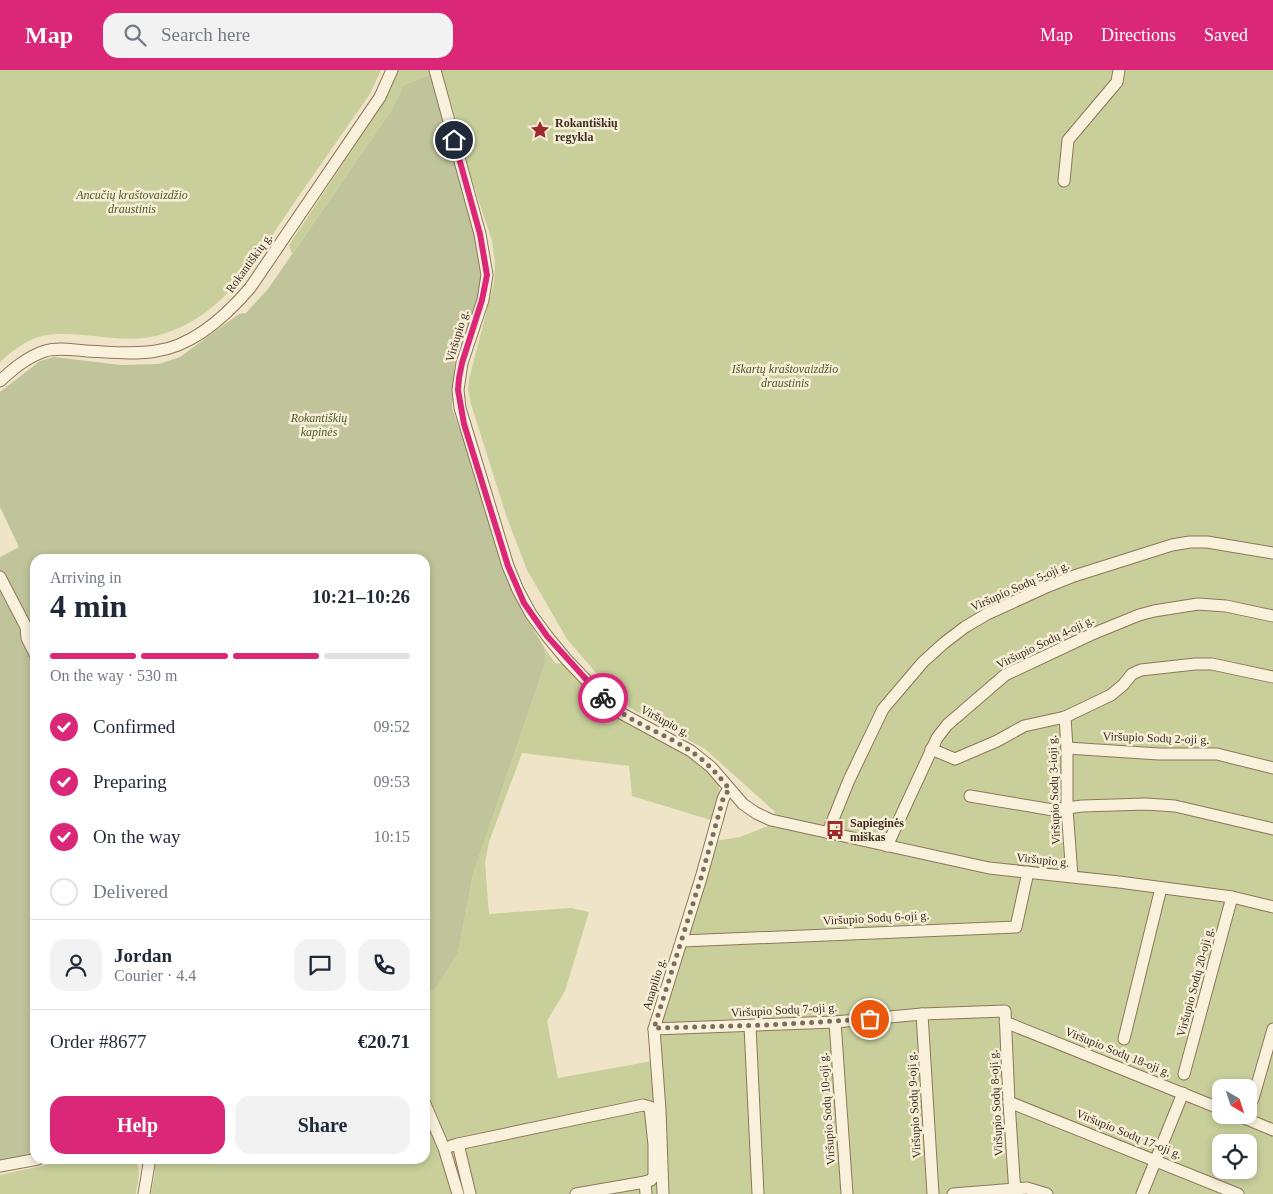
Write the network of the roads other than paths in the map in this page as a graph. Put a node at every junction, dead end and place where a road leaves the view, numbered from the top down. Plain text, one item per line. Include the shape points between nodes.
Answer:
1 (392, 70) edge
2 (435, 70) edge
3 (1119, 70) edge
4 (1064, 181) dead end
5 (0, 380) edge
6 (1273, 553) edge
7 (0, 577) edge
8 (1273, 616) edge
9 (26, 627) junction
10 (30, 631) edge
11 (30, 644) edge
12 (1273, 677) edge
13 (1065, 717) junction
14 (1067, 748) junction
15 (931, 749) junction
16 (1273, 768) edge
17 (730, 790) junction
18 (970, 796) dead end
19 (1067, 809) junction
20 (1273, 829) edge
21 (828, 832) junction
22 (887, 846) junction
23 (1028, 872) junction
24 (1072, 876) junction
25 (1160, 888) junction
26 (1232, 898) junction
27 (1273, 907) edge
28 (682, 941) junction
29 (922, 1014) junction
30 (1005, 1016) junction
31 (835, 1022) junction
32 (750, 1026) junction
33 (654, 1028) junction
34 (1273, 1029) edge
35 (1124, 1038) dead end
36 (1184, 1074) dead end
37 (1258, 1082) edge
38 (1183, 1093) junction
39 (1009, 1102) junction
40 (1212, 1105) edge
41 (430, 1116) edge
42 (1258, 1124) edge
43 (1273, 1130) edge
44 (458, 1144) junction
45 (444, 1148) junction
46 (30, 1160) edge
47 (1156, 1160) junction
48 (149, 1164) edge
49 (0, 1166) edge
50 (645, 1182) junction
51 (1015, 1191) edge
52 (144, 1194) edge
53 (458, 1194) edge
54 (470, 1194) edge
55 (576, 1194) edge
56 (646, 1194) edge
57 (663, 1194) edge
58 (758, 1194) edge
59 (847, 1194) edge
60 (933, 1194) edge
61 (953, 1194) edge
62 (1047, 1194) edge
63 (1142, 1194) edge
64 (1238, 1194) edge

1 - 5 street, Rokantiškių g. via 380,97 250,288 208,327 190,340 157,351 45,351 14,368
2 - 17 street, Viršupio g. via 480,234 487,275 462,363 458,390 460,408 508,566 524,603 538,625 599,694 619,712 691,750
3 - 4 street via 1117,82 1068,140
6 - 21 street, Viršupio Sodų 5-oji g. via 1208,542 1172,545 1074,576 966,627 923,662 883,709
7 - 9 street
8 - 15 street, Viršupio Sodų 4-oji g. via 1198,604 1154,611 1109,627 999,679 947,725
9 - 10 street
9 - 11 street
12 - 13 street via 1212,664 1141,670 1132,674 1111,695
13 - 14 street, Viršupio Sodų 3-ioji g.
13 - 15 street via 1024,726 955,759
14 - 16 street, Viršupio Sodų 2-oji g. via 1217,754
14 - 19 street, Viršupio Sodų 3-ioji g.
15 - 22 street, Viršupio Sodų 4-oji g.
17 - 21 street, Viršupio g. via 749,809 764,817
17 - 28 street, Anapilio g. via 723,799
18 - 19 street via 1053,810
19 - 20 street via 1146,804 1175,806
19 - 24 street, Viršupio Sodų 3-ioji g.
21 - 22 street, Viršupio g.
22 - 23 street, Viršupio g. via 989,868
23 - 24 street, Viršupio g.
23 - 28 street, Viršupio Sodų 6-oji g. via 1016,927
24 - 25 street, Viršupio g.
25 - 26 street, Viršupio g.
25 - 35 street
26 - 27 street, Viršupio g.
26 - 36 street, Viršupio Sodų 20-oji g.
28 - 33 street, Anapilio g.
29 - 30 street, Viršupio Sodų 7-oji g.
29 - 31 street, Viršupio Sodų 7-oji g.
29 - 60 street, Viršupio Sodų 9-oji g.
30 - 38 street, Viršupio Sodų 18-oji g.
30 - 39 street, Viršupio Sodų 8-oji g.
31 - 32 street, Viršupio Sodų 7-oji g.
31 - 59 street, Viršupio Sodų 10-oji g.
32 - 33 street, Viršupio Sodų 7-oji g.
32 - 58 street
33 - 57 street, Anapilio g.
34 - 37 street
38 - 40 street, Viršupio Sodų 18-oji g.
38 - 47 street
39 - 47 street, Viršupio Sodų 17-oji g.
39 - 51 street, Viršupio Sodų 8-oji g.
41 - 45 street
42 - 43 street
44 - 45 street
44 - 50 street via 642,1105 650,1107 654,1144 654,1176
44 - 54 street
45 - 53 street
46 - 49 street
47 - 63 street
47 - 64 street, Viršupio Sodų 17-oji g.
48 - 52 street
50 - 55 street
50 - 56 street
51 - 61 street
51 - 62 street via 1027,1188

